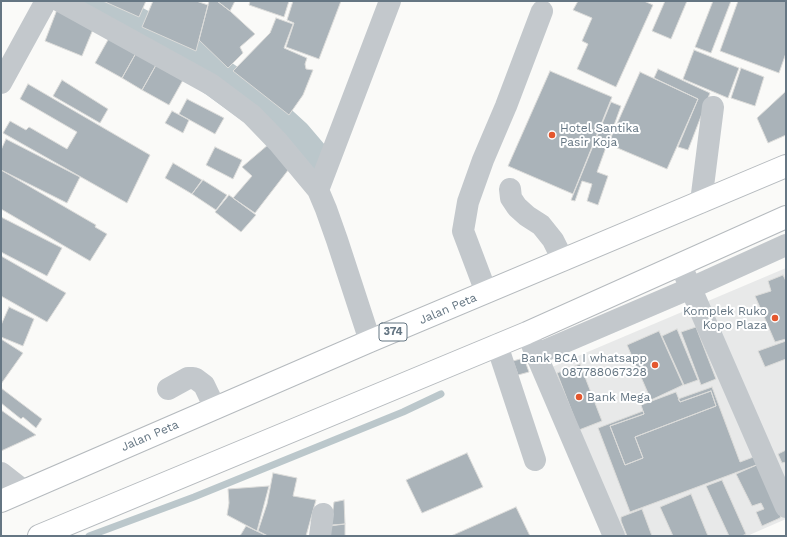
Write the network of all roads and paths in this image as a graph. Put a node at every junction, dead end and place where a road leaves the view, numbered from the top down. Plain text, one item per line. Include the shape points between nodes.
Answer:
1 (390, 1) edge
2 (46, 2) edge
3 (542, 11) dead end
4 (1, 83) edge
5 (713, 106) dead end
6 (786, 166) edge
7 (510, 189) dead end
8 (318, 190) junction
9 (701, 202) junction
10 (786, 217) edge
11 (786, 245) edge
12 (563, 260) junction
13 (682, 264) junction
14 (691, 288) junction
15 (486, 292) junction
16 (527, 332) junction
17 (370, 341) junction
18 (497, 345) junction
19 (537, 354) junction
20 (168, 389) dead end
21 (216, 408) junction
22 (535, 460) dead end
23 (1, 473) edge
24 (24, 491) junction
25 (1, 501) edge
26 (786, 507) edge
27 (322, 514) dead end
28 (63, 532) edge
29 (39, 536) edge
30 (320, 536) edge
31 (614, 536) edge

1 - 8 street
2 - 4 street
2 - 8 street via 212,85 252,115
3 - 15 street via 468,202 463,231
5 - 9 street
6 - 9 main road, Jalan Peta / 374
7 - 12 street via 511,198 517,207 541,225 553,240
8 - 17 street
9 - 12 main road, Jalan Peta / 374
10 - 13 main road
11 - 14 street
12 - 15 main road, Jalan Peta / 374
13 - 14 street
13 - 16 main road
14 - 19 street
14 - 26 street
15 - 17 main road, Jalan Peta / 374
16 - 18 main road
16 - 19 street
17 - 21 main road, Jalan Peta / 374
18 - 22 street
18 - 28 main road
19 - 31 street
20 - 21 street via 188,378 199,380
21 - 24 main road, Jalan Peta / 374
23 - 24 street
24 - 25 main road, Jalan Peta / 374
27 - 30 street
28 - 29 main road

